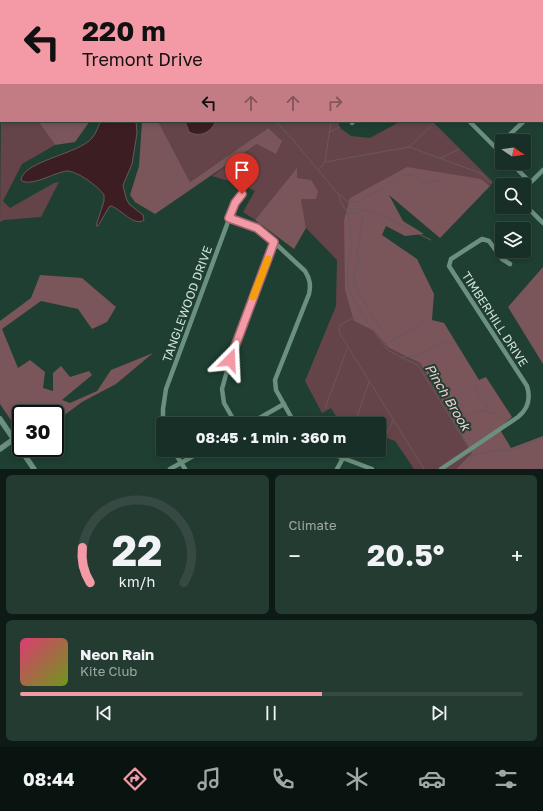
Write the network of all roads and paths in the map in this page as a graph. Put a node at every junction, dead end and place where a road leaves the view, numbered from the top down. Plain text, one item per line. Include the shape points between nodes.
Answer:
1 (470, 122) edge
2 (523, 122) edge
3 (511, 134) edge
4 (495, 147) edge
5 (518, 170) edge
6 (543, 170) edge
7 (526, 178) edge
8 (531, 181) edge
9 (242, 194) dead end
10 (531, 211) edge
11 (229, 218) junction
12 (543, 223) edge
13 (274, 242) junction
14 (510, 264) dead end
15 (284, 404) junction
16 (163, 417) edge
17 (232, 417) edge
18 (262, 417) edge
19 (291, 417) edge
20 (0, 419) edge
21 (12, 436) edge
22 (12, 441) edge
23 (0, 450) edge
24 (26, 457) edge
25 (177, 457) edge
26 (192, 457) edge
27 (343, 458) joint
28 (181, 463) junction
29 (34, 469) edge
30 (170, 469) edge
31 (184, 469) edge
32 (336, 469) edge
33 (372, 469) edge
34 (441, 469) edge

1 - 4 street
2 - 3 street
5 - 7 street
6 - 8 street
9 - 11 street, TANGLEWOOD DRIVE
10 - 12 street
11 - 13 street via 257,228
11 - 16 street, TANGLEWOOD DRIVE via 166,389
13 - 15 street via 305,271 311,284 308,298 276,375 276,390
13 - 17 street via 230,360 222,389 224,403
14 - 34 street, TIMBERHILL DRIVE via 502,259 489,241 482,239 451,259 449,263 527,386 528,405 522,414
15 - 18 street
15 - 19 street
20 - 21 street
22 - 23 street
24 - 29 street
25 - 28 street
26 - 28 street
27 - 32 street
27 - 33 street
28 - 30 street
28 - 31 street

